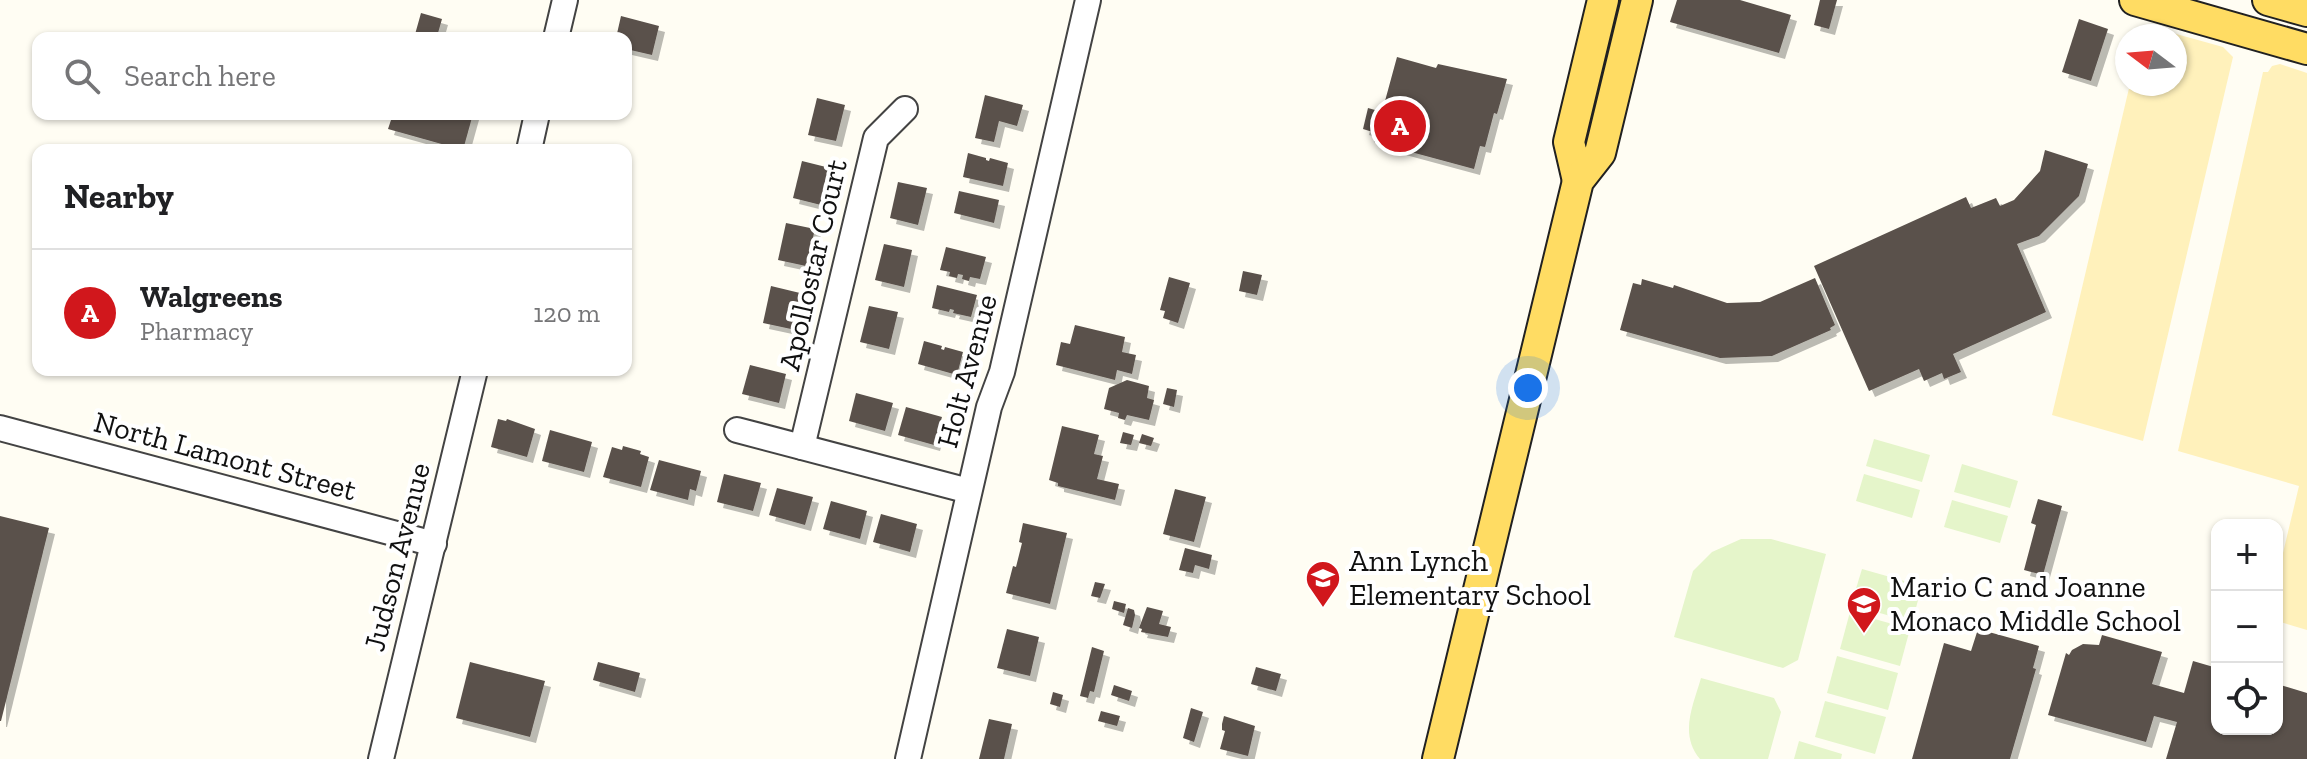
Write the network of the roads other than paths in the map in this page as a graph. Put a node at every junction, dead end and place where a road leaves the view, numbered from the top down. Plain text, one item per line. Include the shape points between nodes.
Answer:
1 (565, 0) edge
2 (1088, 0) edge
3 (1603, 0) edge
4 (1637, 0) edge
5 (2135, 0) edge
6 (2268, 0) edge
7 (2307, 11) edge
8 (557, 32) edge
9 (2307, 49) edge
10 (905, 109) dead end
11 (536, 120) edge
12 (530, 144) edge
13 (1578, 181) junction
14 (474, 376) edge
15 (0, 428) edge
16 (737, 430) dead end
17 (802, 447) junction
18 (969, 491) junction
19 (434, 544) junction
20 (381, 759) edge
21 (908, 759) edge
22 (1438, 759) edge

1 - 8 street
2 - 18 street, Holt Avenue via 1002,372
3 - 13 main road via 1569,142
4 - 13 main road via 1600,153
5 - 9 main road
6 - 7 main road
10 - 17 street, Apollostar Court via 876,138
11 - 12 street
13 - 22 main road
14 - 19 street, Judson Avenue
15 - 19 street, North Lamont Street
16 - 17 street
17 - 18 street
18 - 21 street, Holt Avenue
19 - 20 street, Judson Avenue

